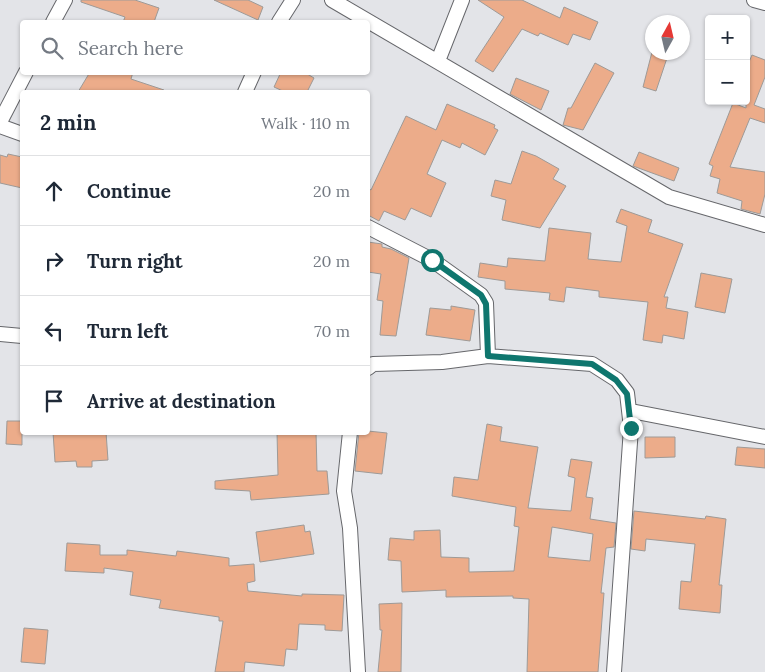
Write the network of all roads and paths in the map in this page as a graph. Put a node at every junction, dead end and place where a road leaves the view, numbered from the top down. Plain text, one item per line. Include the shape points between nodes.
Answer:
1 (65, 0) edge
2 (293, 0) edge
3 (332, 0) edge
4 (462, 0) edge
5 (754, 0) edge
6 (765, 3) edge
7 (54, 20) edge
8 (280, 20) edge
9 (367, 20) edge
10 (370, 22) edge
11 (438, 61) junction
12 (24, 75) edge
13 (253, 75) edge
14 (246, 90) edge
15 (0, 122) edge
16 (0, 126) edge
17 (20, 133) edge
18 (765, 225) edge
19 (370, 228) edge
20 (0, 334) edge
21 (20, 336) edge
22 (488, 356) junction
23 (370, 366) edge
24 (630, 412) junction
25 (350, 435) edge
26 (765, 437) edge
27 (358, 672) edge
28 (614, 672) edge

1 - 7 street
2 - 8 street
3 - 9 street
4 - 11 street
5 - 6 street
10 - 11 street
11 - 18 street via 669,197
12 - 15 street
13 - 14 street
16 - 17 street
19 - 22 street via 432,260 481,295 486,304
20 - 21 street
22 - 23 street
22 - 24 street via 592,364 623,387
24 - 26 street
24 - 28 street
25 - 27 street via 344,491 350,528

